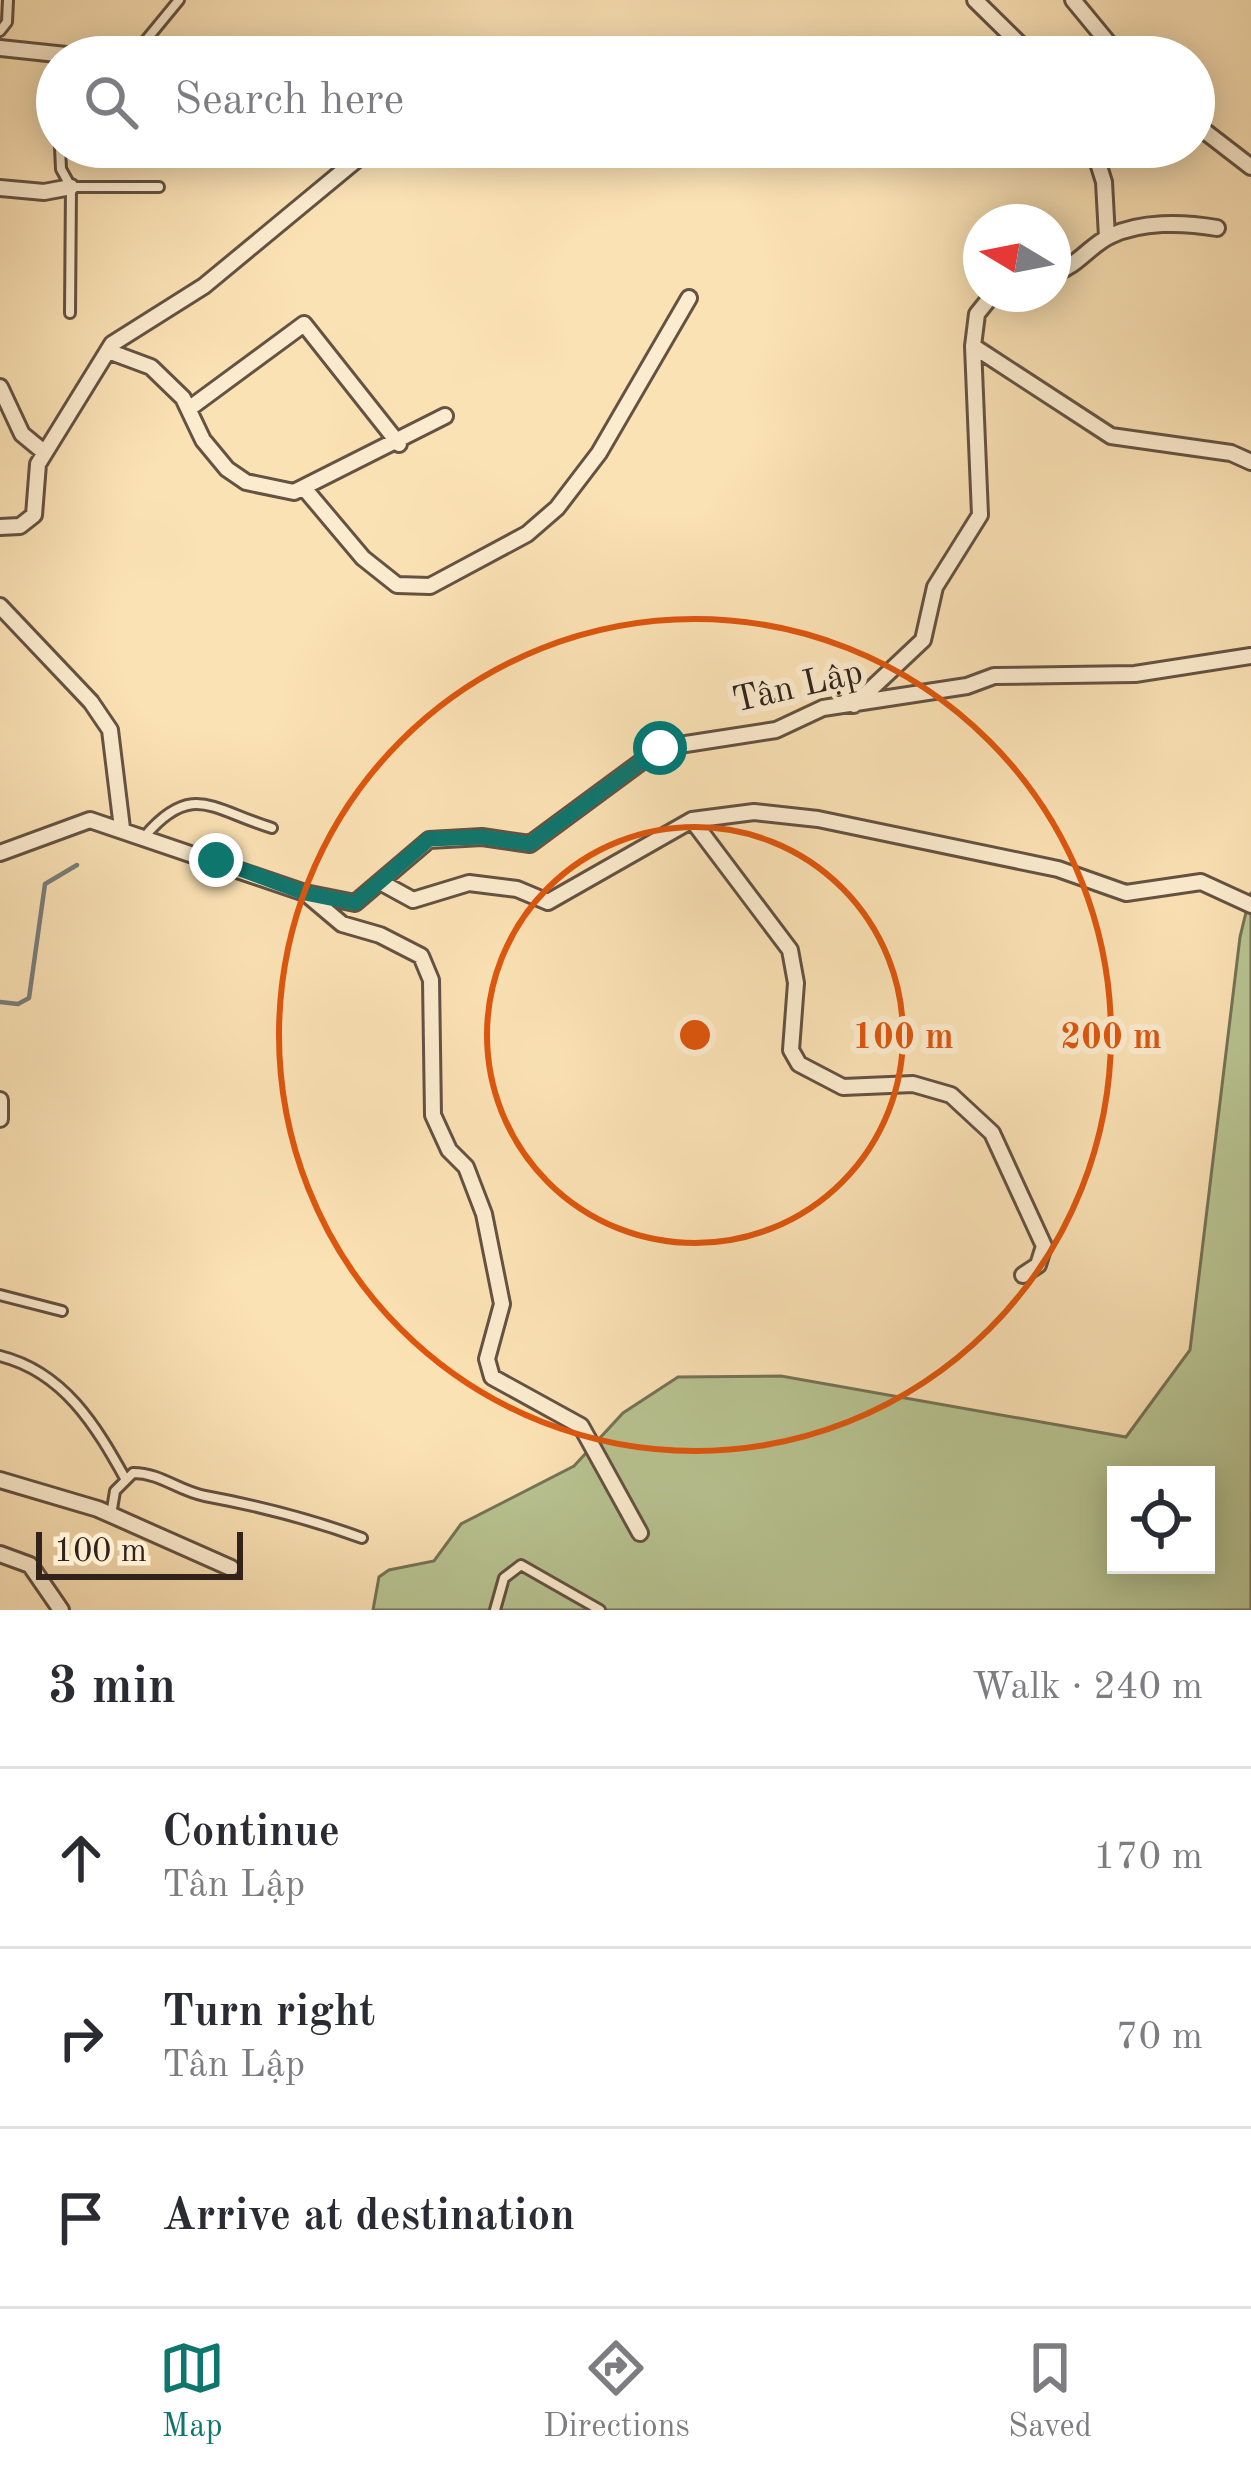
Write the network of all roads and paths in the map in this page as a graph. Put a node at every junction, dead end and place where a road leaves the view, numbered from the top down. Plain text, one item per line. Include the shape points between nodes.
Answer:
1 (8, 0) edge
2 (177, 0) edge
3 (975, 0) edge
4 (1072, 0) edge
5 (0, 31) edge
6 (149, 36) edge
7 (1012, 36) edge
8 (1102, 36) edge
9 (0, 48) edge
10 (36, 52) edge
11 (1215, 139) edge
12 (1251, 167) edge
13 (61, 168) edge
14 (347, 168) edge
15 (1100, 168) edge
16 (71, 187) junction
17 (159, 187) dead end
18 (0, 188) edge
19 (1217, 227) dead end
20 (1107, 237) junction
21 (1071, 266) edge
22 (688, 298) dead end
23 (979, 312) edge
24 (70, 313) dead end
25 (973, 346) junction
26 (108, 351) junction
27 (0, 387) edge
28 (190, 408) junction
29 (445, 416) dead end
30 (399, 444) junction
31 (45, 453) junction
32 (1251, 462) edge
33 (304, 488) junction
34 (0, 527) edge
35 (0, 606) edge
36 (1251, 656) edge
37 (853, 707) junction
38 (692, 820) junction
39 (122, 828) junction
40 (272, 828) dead end
41 (145, 836) junction
42 (0, 853) edge
43 (382, 883) junction
44 (305, 893) junction
45 (1251, 905) edge
46 (0, 1100) edge
47 (0, 1119) edge
48 (1023, 1275) dead end
49 (0, 1295) edge
50 (62, 1311) dead end
51 (0, 1356) edge
52 (0, 1480) edge
53 (127, 1480) junction
54 (110, 1516) junction
55 (640, 1533) dead end
56 (362, 1538) dead end
57 (0, 1554) edge
58 (231, 1568) dead end
59 (61, 1610) edge
60 (495, 1610) edge
61 (600, 1610) edge

1 - 5 lane
2 - 6 lane
3 - 7 street
4 - 8 street
9 - 10 street
11 - 12 street
13 - 16 lane
14 - 26 street via 204,286
15 - 20 street
16 - 17 lane
16 - 18 street
16 - 24 lane
19 - 20 street via 1153,225
20 - 21 street
22 - 33 street via 557,508 430,586 397,585
23 - 25 street
25 - 32 street via 1111,436
25 - 37 street via 980,515 935,587 923,640
26 - 28 street via 151,367
26 - 31 street
27 - 31 street via 22,434
28 - 30 street via 304,324
28 - 33 street via 226,469 245,482
29 - 30 street
30 - 33 street
31 - 34 street via 34,515
35 - 39 street via 110,730
36 - 37 street, Tân Lập via 1135,674 994,676
37 - 43 street, Tân Lập via 823,708 776,730 660,748 530,844 429,839
38 - 43 street via 548,902 469,883 413,900
38 - 45 street via 754,812 818,819 1058,869 1126,893 1202,882
38 - 48 street via 790,950 791,1050 799,1064 855,1089 939,1089 992,1133 1044,1246 1038,1265
39 - 41 street, Tân Lập
39 - 42 street, Tân Lập via 90,820
40 - 41 lane via 193,802 169,808
41 - 44 street, Tân Lập
43 - 44 street, Tân Lập via 355,903
44 - 55 street via 342,924 421,956 431,980 434,1115 484,1214 502,1304 487,1359 492,1377 580,1426
46 - 47 street
49 - 50 lane
51 - 53 lane via 80,1404
52 - 54 street
53 - 54 lane via 115,1491
53 - 56 lane via 156,1473 204,1496 290,1512
54 - 58 street
57 - 59 street via 30,1565
60 - 61 lane via 503,1578 521,1565

